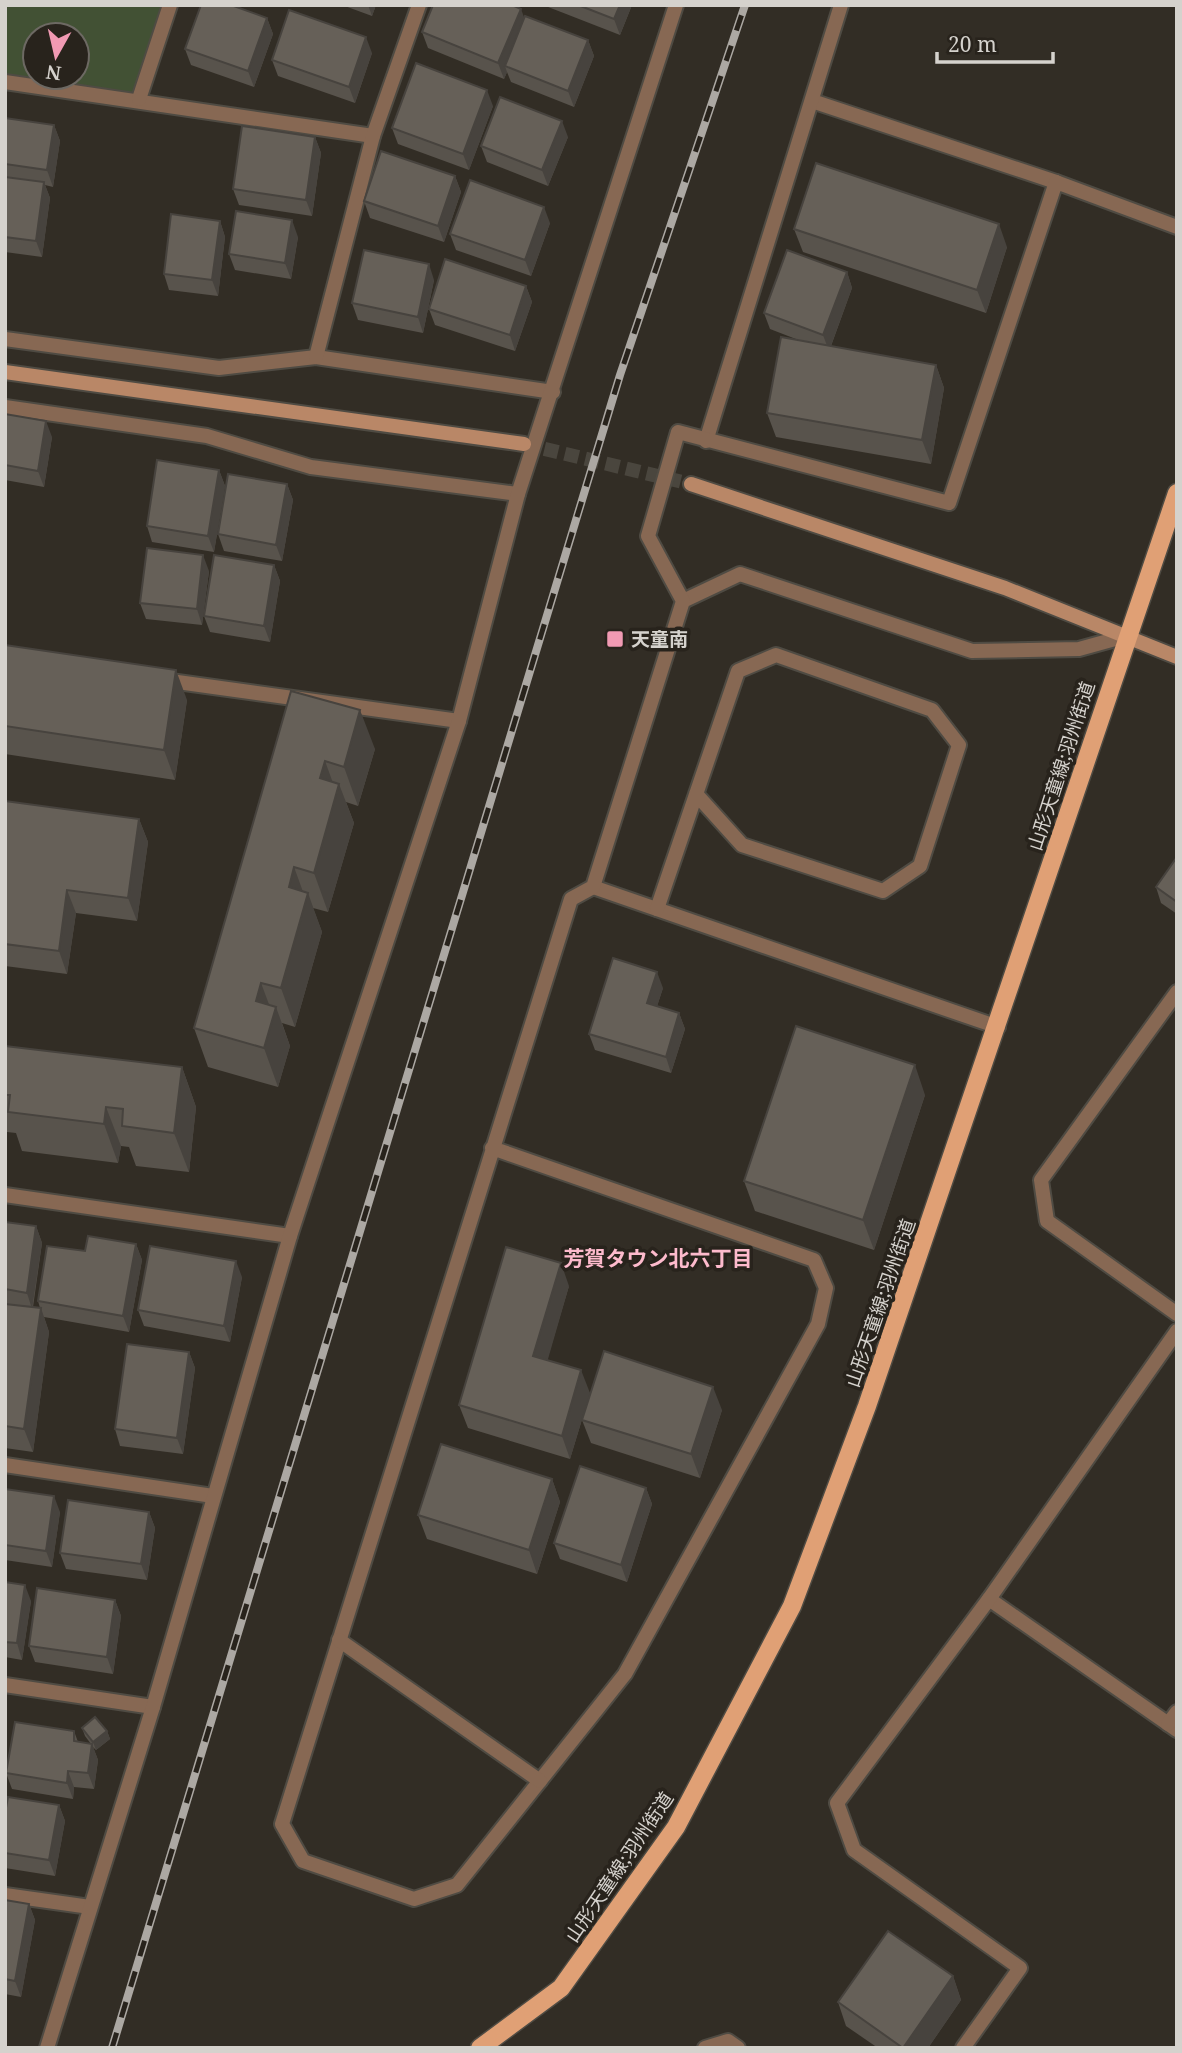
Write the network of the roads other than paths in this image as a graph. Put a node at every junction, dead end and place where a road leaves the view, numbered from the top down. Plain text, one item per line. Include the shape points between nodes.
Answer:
1 (170, 5) edge
2 (419, 5) edge
3 (676, 5) edge
4 (841, 5) edge
5 (5, 82) edge
6 (139, 99) junction
7 (812, 101) junction
8 (373, 136) junction
9 (1056, 181) junction
10 (1177, 227) edge
11 (5, 339) edge
12 (316, 357) junction
13 (5, 372) edge
14 (553, 392) junction
15 (5, 407) edge
16 (706, 441) junction
17 (524, 444) tunnel mouth
18 (691, 484) tunnel mouth
19 (1177, 493) edge
20 (518, 494) junction
21 (683, 601) junction
22 (1126, 636) junction
23 (1177, 657) edge
24 (143, 677) edge
25 (459, 721) junction
26 (696, 794) junction
27 (593, 887) junction
28 (657, 909) junction
29 (1177, 992) edge
30 (998, 1027) junction
31 (492, 1148) junction
32 (5, 1195) edge
33 (290, 1237) junction
34 (1177, 1314) edge
35 (1177, 1331) edge
36 (5, 1465) edge
37 (213, 1496) junction
38 (989, 1599) junction
39 (340, 1640) junction
40 (5, 1685) edge
41 (153, 1707) junction
42 (1174, 1722) edge
43 (540, 1781) junction
44 (5, 1895) edge
45 (90, 1907) junction
46 (47, 2048) edge
47 (480, 2048) edge
48 (705, 2048) edge
49 (738, 2048) edge
50 (963, 2048) edge

1 - 6 lane
2 - 8 lane
3 - 14 lane
4 - 7 lane
5 - 6 lane
6 - 8 lane
7 - 9 lane
7 - 16 lane
8 - 12 lane
9 - 10 lane
9 - 16 lane via 949,503
11 - 12 lane via 219,368
12 - 14 lane
13 - 17 street
14 - 20 lane
15 - 20 lane via 207,436 311,467
16 - 21 lane via 678,432 648,536
18 - 22 street via 1005,588
19 - 22 main road, 山形天童線;羽州街道
20 - 25 lane
21 - 22 lane via 740,574 972,651 1079,649
21 - 27 lane
22 - 23 street
22 - 30 main road, 山形天童線;羽州街道
24 - 25 lane
25 - 33 lane
26 - 26 lane via 738,671 776,655 932,710 959,745 920,866 883,891 743,845
26 - 28 lane
27 - 28 lane
27 - 31 lane via 571,899
28 - 30 lane
29 - 34 lane via 1041,1180 1047,1221
30 - 47 main road, 山形天童線;羽州街道 via 867,1406 792,1606 677,1827 561,1988
31 - 39 lane
31 - 43 lane via 814,1260 826,1289 818,1324 625,1674
32 - 33 lane
33 - 37 lane
35 - 38 lane
36 - 37 lane
37 - 41 lane
38 - 42 lane
38 - 50 lane via 837,1803 853,1850 1020,1968
39 - 43 lane
39 - 43 lane via 282,1825 303,1861 414,1899 457,1885
40 - 41 lane
41 - 45 lane
44 - 45 lane
45 - 46 lane
48 - 49 lane via 728,2041

